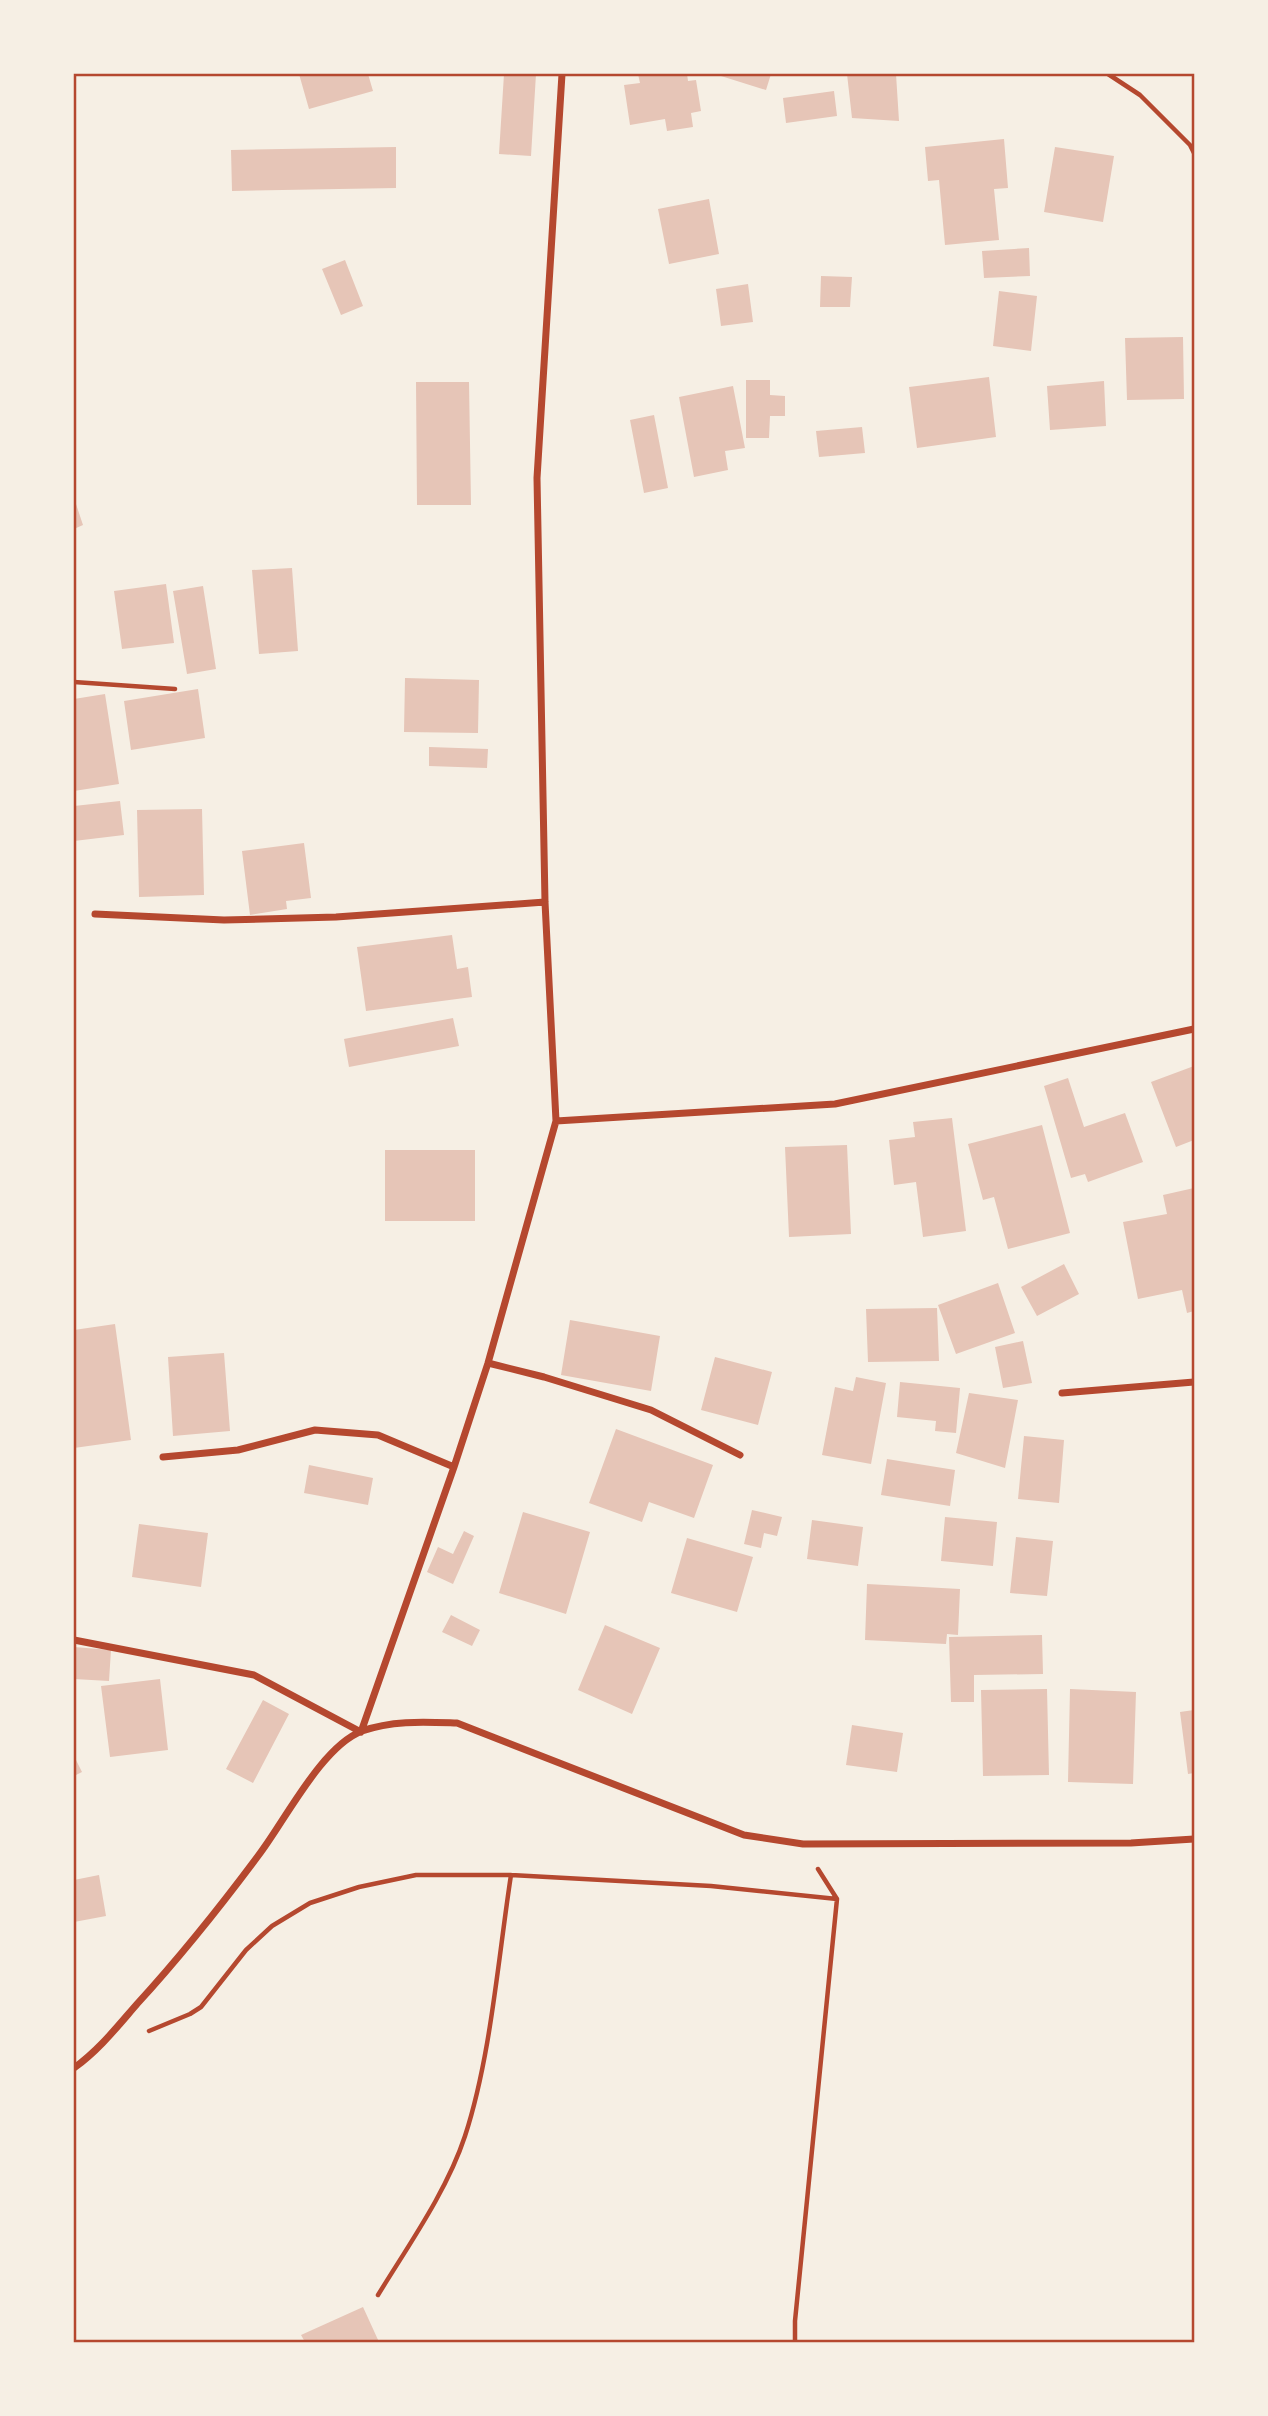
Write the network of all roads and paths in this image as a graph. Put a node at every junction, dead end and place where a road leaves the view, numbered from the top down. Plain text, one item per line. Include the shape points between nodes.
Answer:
1 (562, 74) edge
2 (1108, 74) edge
3 (1195, 153) edge
4 (74, 681) edge
5 (175, 689) dead end
6 (545, 902) junction
7 (95, 914) dead end
8 (1195, 1029) edge
9 (556, 1121) junction
10 (488, 1363) junction
11 (1195, 1382) edge
12 (1062, 1393) dead end
13 (740, 1455) dead end
14 (163, 1457) dead end
15 (454, 1467) junction
16 (74, 1640) edge
17 (361, 1732) junction
18 (1195, 1839) edge
19 (803, 1844) junction
20 (511, 1875) junction
21 (837, 1899) junction
22 (140, 2035) dead end
23 (74, 2067) edge
24 (378, 2295) dead end
25 (796, 2343) edge

1 - 6 street via 537,478
2 - 3 path via 1140,95
4 - 5 path
6 - 7 street via 311,918 224,920
6 - 9 street
8 - 9 street via 835,1104
9 - 10 street
10 - 13 street via 651,1410
10 - 15 street
11 - 12 street
14 - 15 street via 238,1450 315,1430 378,1435
15 - 17 street
16 - 17 street via 254,1675
17 - 19 street via 410,1721 457,1723 744,1835
17 - 23 street via 330,1754 259,1854 161,1978 93,2054
18 - 19 street
19 - 21 path
20 - 21 path via 711,1886
20 - 22 path via 416,1875 310,1903 272,1926 246,1950 201,2007
20 - 24 path via 482,2073 464,2138 434,2203
21 - 25 path

